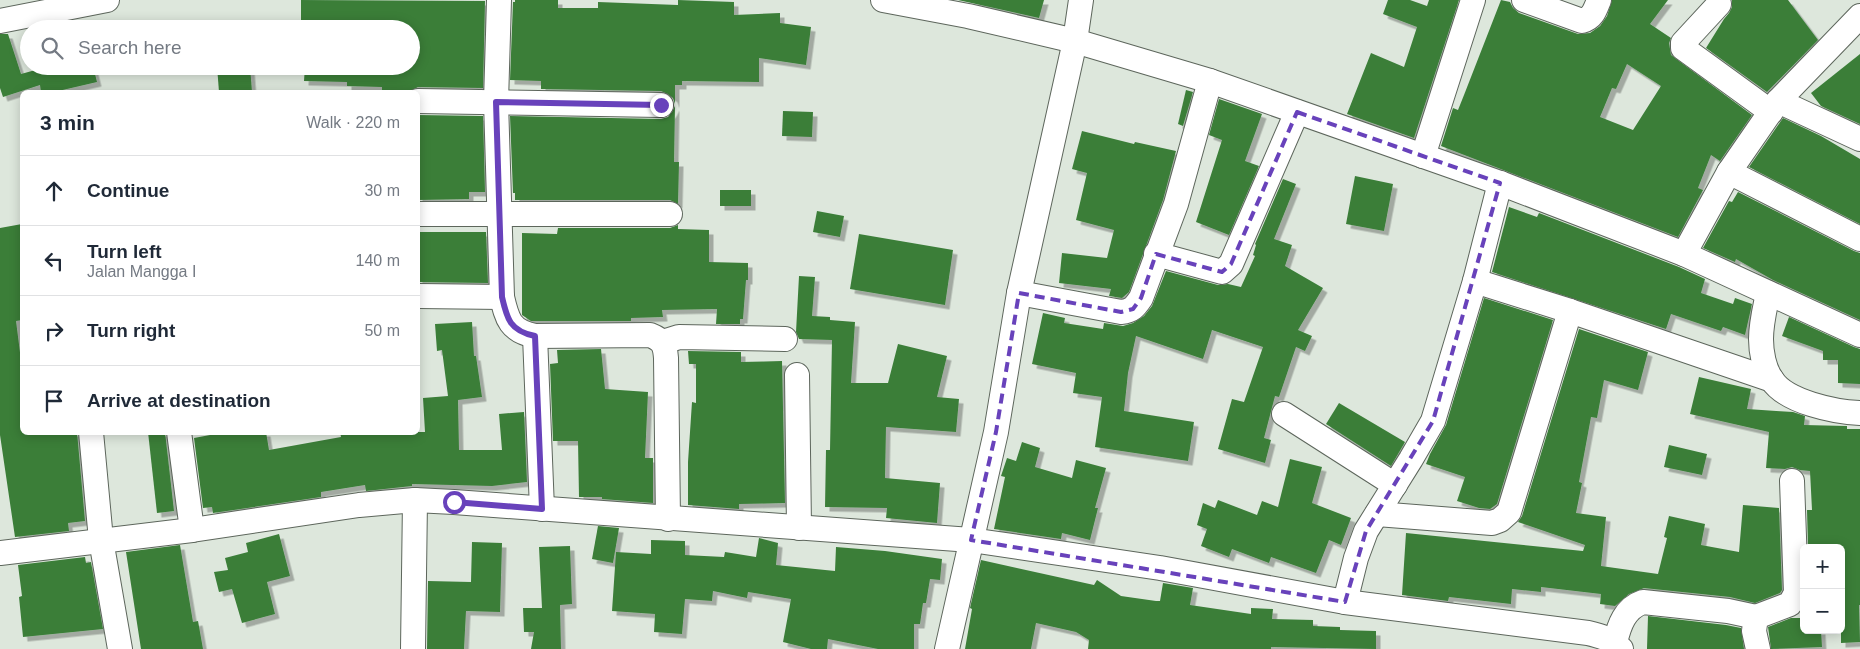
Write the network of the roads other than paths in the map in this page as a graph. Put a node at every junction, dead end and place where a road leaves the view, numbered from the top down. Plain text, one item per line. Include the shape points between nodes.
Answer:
1 (107, 0) edge
2 (499, 0) edge
3 (883, 0) edge
4 (1081, 0) edge
5 (1473, 0) edge
6 (1524, 0) edge
7 (1599, 0) edge
8 (1719, 4) dead end
9 (1860, 16) edge
10 (0, 21) edge
11 (1075, 41) junction
12 (1210, 81) junction
13 (420, 101) edge
14 (496, 102) junction
15 (661, 105) dead end
16 (1774, 106) junction
17 (1296, 112) junction
18 (1860, 139) edge
19 (1423, 156) junction
20 (1729, 172) junction
21 (1500, 183) junction
22 (420, 214) edge
23 (670, 214) dead end
24 (499, 215) junction
25 (1860, 239) edge
26 (1156, 254) junction
27 (1684, 254) junction
28 (1475, 281) junction
29 (1019, 293) junction
30 (1768, 293) junction
31 (420, 296) edge
32 (502, 297) junction
33 (1570, 311) junction
34 (1860, 335) edge
35 (535, 336) junction
36 (784, 339) dead end
37 (663, 342) junction
38 (797, 375) dead end
39 (1772, 380) junction
40 (1860, 413) edge
41 (1284, 414) dead end
42 (91, 435) edge
43 (179, 435) edge
44 (1792, 481) dead end
45 (1394, 485) junction
46 (415, 500) junction
47 (542, 509) junction
48 (1377, 514) junction
49 (668, 519) junction
50 (798, 528) junction
51 (192, 530) junction
52 (102, 540) junction
53 (971, 540) junction
54 (0, 553) edge
55 (1345, 602) junction
56 (1756, 618) junction
57 (1618, 646) edge
58 (120, 649) edge
59 (413, 649) edge
60 (947, 649) edge
61 (1758, 649) edge

1 - 10 street
2 - 14 street
3 - 11 street
4 - 11 street
5 - 19 street
6 - 7 street via 1582,21 1590,19
8 - 16 street via 1683,43 1686,52
9 - 16 street
11 - 12 street
11 - 29 street
12 - 17 street
12 - 26 street via 1176,204
13 - 14 street
14 - 15 street
14 - 24 street
16 - 18 street
16 - 20 street
17 - 19 street
17 - 26 street via 1231,264 1222,272
19 - 21 street
20 - 25 street
20 - 27 street
21 - 27 street
21 - 28 street
22 - 24 street
23 - 24 street
24 - 32 street
26 - 29 street via 1141,298 1129,311
27 - 30 street
28 - 33 street
28 - 45 street via 1433,420
29 - 53 street via 996,432
30 - 34 street
30 - 39 street via 1761,339 1763,358
31 - 32 street
32 - 35 street via 506,315 512,324 522,333
33 - 39 street
33 - 48 street via 1509,512 1492,523
35 - 37 street via 650,335
35 - 47 street
36 - 37 street via 679,337
37 - 49 street via 666,358
38 - 50 street
39 - 40 street via 1807,404
41 - 45 street
42 - 52 street
43 - 51 street
44 - 56 street via 1796,593 1790,604
45 - 48 street
46 - 47 street
46 - 51 street via 359,504
46 - 59 street
47 - 49 street
48 - 55 street via 1366,531 1356,558
49 - 50 street
50 - 53 street
51 - 52 street
52 - 54 street
52 - 58 street
53 - 55 street via 1160,568
53 - 60 street
55 - 57 street via 1588,633 1603,636
56 - 57 street via 1728,611 1643,602 1633,606 1625,615 1617,632
56 - 61 street via 1754,631

